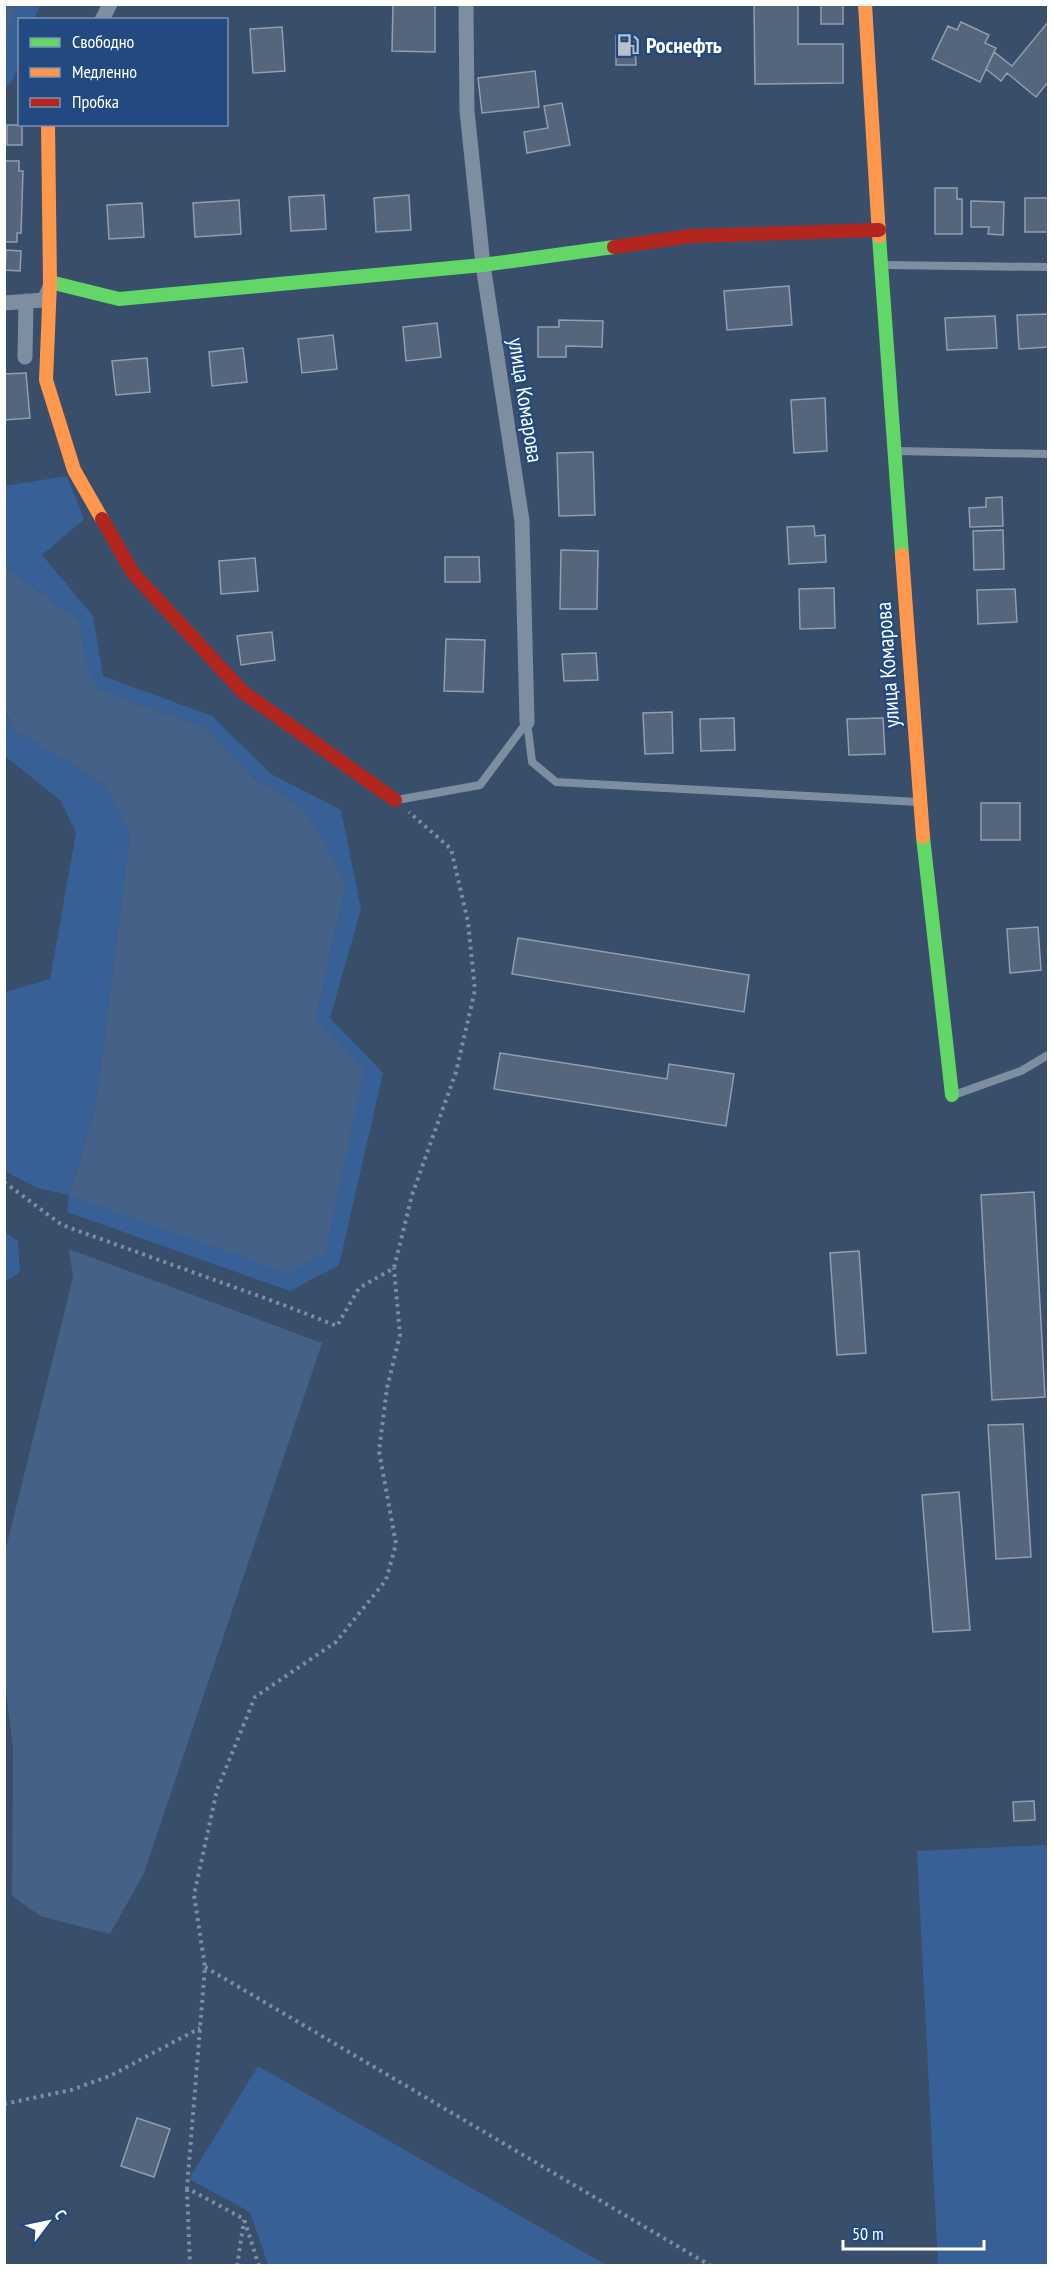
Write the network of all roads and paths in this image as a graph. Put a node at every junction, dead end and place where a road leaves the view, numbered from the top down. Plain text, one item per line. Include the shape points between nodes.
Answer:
1 (110, 4) edge
2 (466, 4) edge
3 (865, 4) edge
4 (103, 18) edge
5 (48, 126) edge
6 (879, 230) junction
7 (483, 265) junction
8 (881, 265) junction
9 (1048, 267) edge
10 (50, 284) junction
11 (26, 301) junction
12 (4, 303) edge
13 (25, 357) dead end
14 (894, 451) junction
15 (1048, 454) edge
16 (527, 722) junction
17 (395, 800) junction
18 (919, 802) junction
19 (1048, 1055) edge
20 (952, 1095) joint
21 (4, 1182) edge
22 (394, 1268) junction
23 (205, 1967) junction
24 (200, 2028) junction
25 (4, 2104) edge
26 (187, 2188) junction
27 (244, 2219) junction
28 (190, 2265) edge
29 (237, 2265) edge
30 (259, 2265) edge
31 (711, 2265) edge

1 - 4 street
2 - 7 street, улица Комарова via 467,111
3 - 6 street, улица Комарова
5 - 10 street
6 - 7 street via 691,236
6 - 8 street, улица Комарова
7 - 10 street via 119,299
7 - 16 street, улица Комарова via 522,521
8 - 9 lane
8 - 14 street, улица Комарова
10 - 11 street via 44,300
10 - 17 street via 46,380 74,470 133,573 243,692
11 - 12 street
11 - 13 street
14 - 15 lane
14 - 18 street, улица Комарова
16 - 17 lane via 480,785
16 - 18 lane via 532,762 556,782
17 - 22 path via 451,849 468,922 476,990 456,1072 412,1195
18 - 20 street, улица Комарова
19 - 20 lane via 1021,1071
21 - 22 path via 62,1225 337,1326 359,1288
22 - 23 path via 400,1335 387,1389 379,1451 396,1544 389,1571 336,1642 255,1697 217,1790 194,1895
23 - 24 path
23 - 31 path
24 - 25 path via 111,2076 71,2090
24 - 26 path
26 - 27 path
26 - 28 path
27 - 29 path
27 - 30 path

